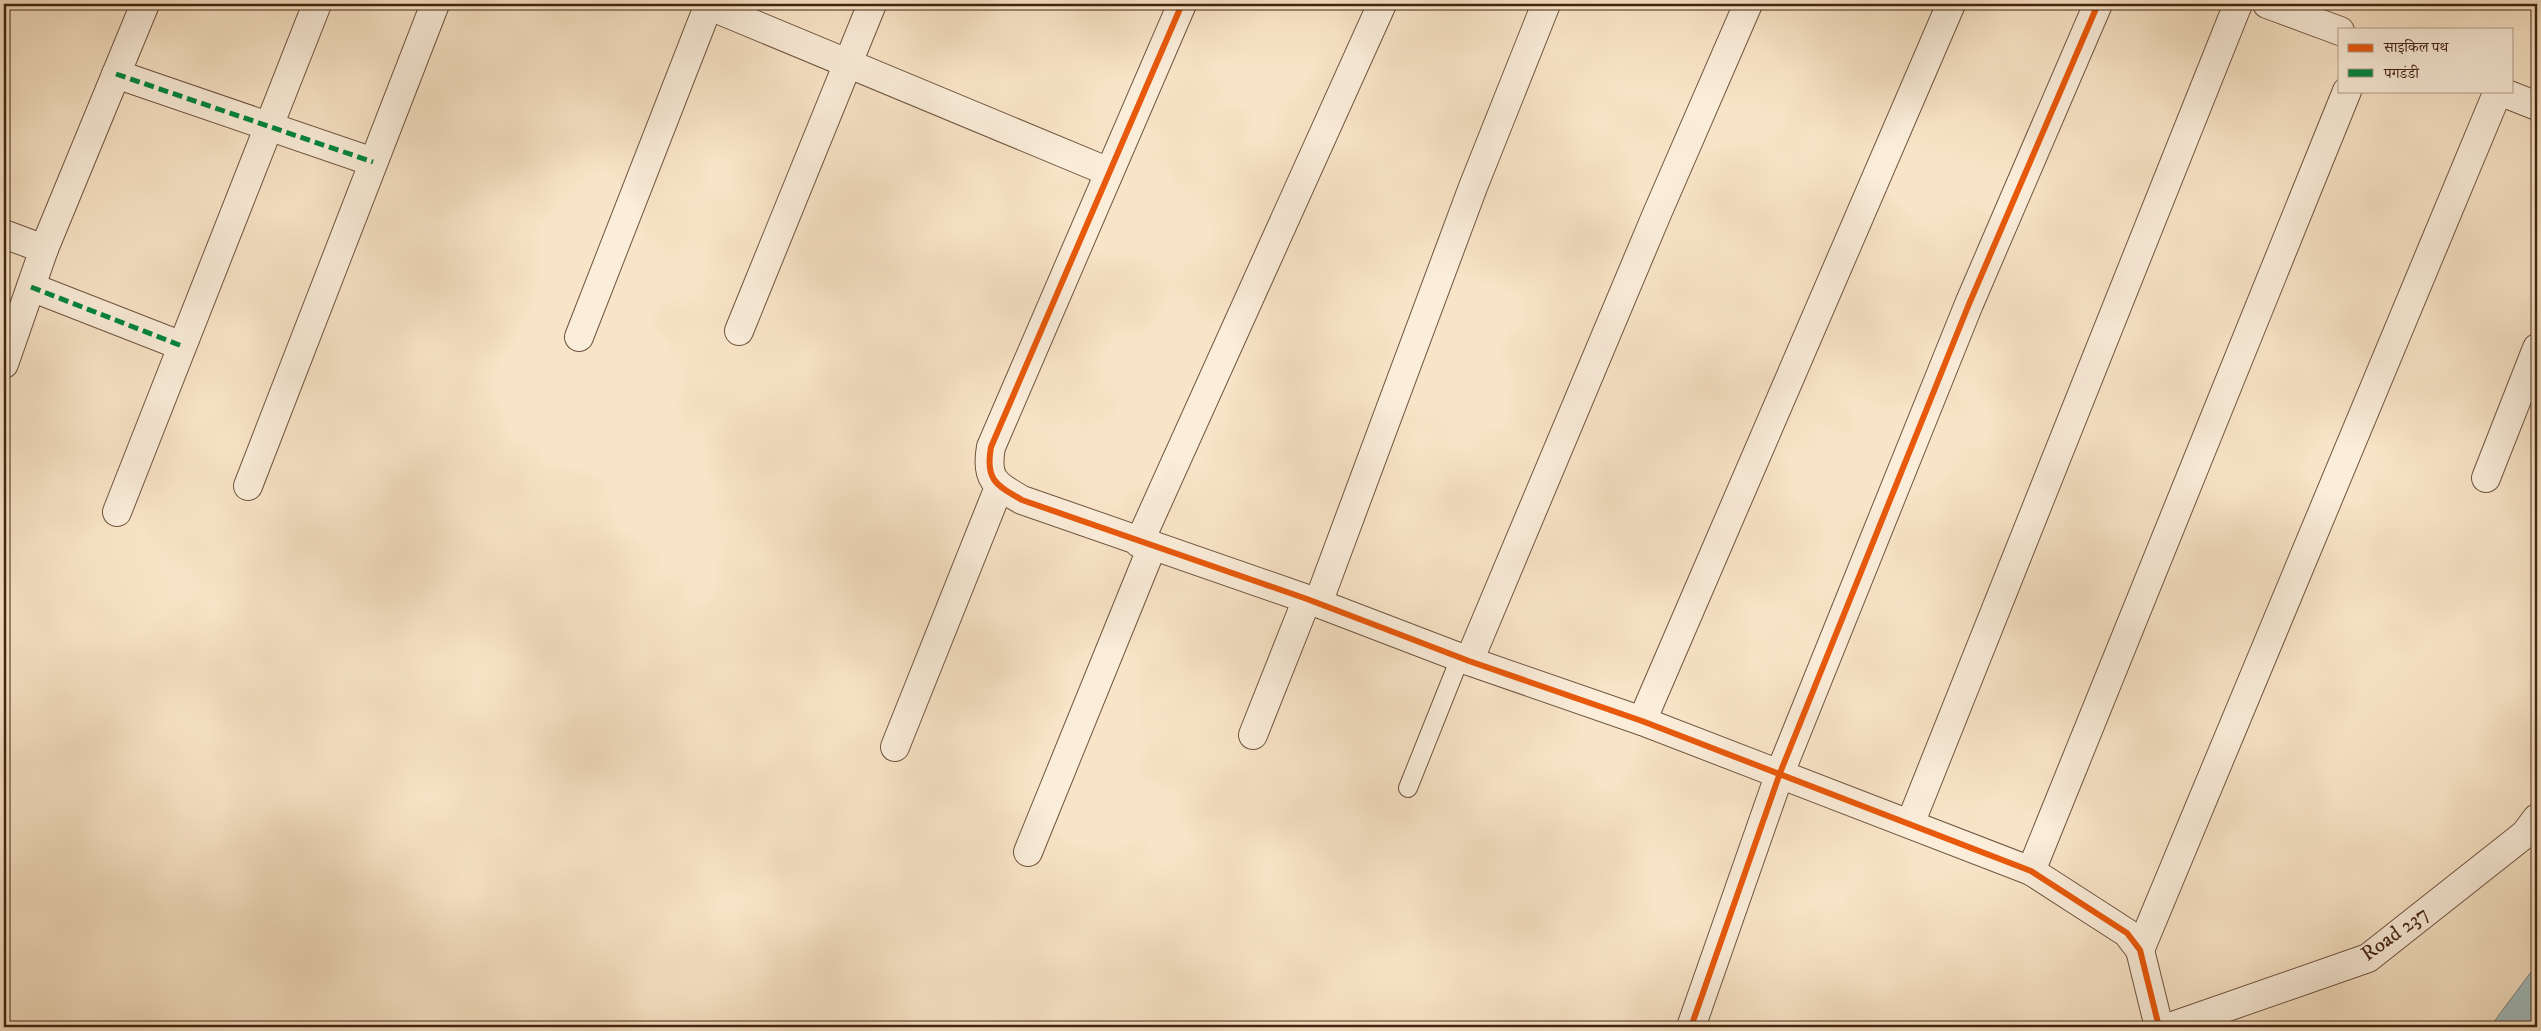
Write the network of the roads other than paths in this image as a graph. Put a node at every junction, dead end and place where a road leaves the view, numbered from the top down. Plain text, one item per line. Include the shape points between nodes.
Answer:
1 (145, 4) edge
2 (317, 4) edge
3 (435, 4) edge
4 (708, 4) edge
5 (872, 4) edge
6 (1182, 4) edge
7 (1382, 4) edge
8 (1546, 4) edge
9 (1748, 4) edge
10 (1951, 4) edge
11 (2098, 4) edge
12 (2238, 4) edge
13 (2268, 4) edge
14 (2338, 30) edge
15 (847, 63) junction
16 (116, 74) junction
17 (2348, 92) edge
18 (2498, 92) edge
19 (2501, 92) edge
20 (2537, 106) edge
21 (268, 126) junction
22 (373, 162) junction
23 (1109, 172) junction
24 (4, 234) edge
25 (44, 248) junction
26 (31, 287) junction
27 (739, 331) dead end
28 (579, 337) dead end
29 (182, 346) junction
30 (2537, 348) edge
31 (4, 364) edge
32 (2486, 478) dead end
33 (248, 486) dead end
34 (999, 486) junction
35 (117, 512) dead end
36 (1146, 545) junction
37 (1312, 601) junction
38 (1465, 660) junction
39 (1642, 720) junction
40 (1253, 735) dead end
41 (895, 747) dead end
42 (1780, 773) junction
43 (1408, 788) dead end
44 (2537, 818) edge
45 (1910, 824) junction
46 (1028, 852) dead end
47 (2031, 871) junction
48 (2140, 950) junction
49 (1691, 1027) edge
50 (2159, 1027) edge
51 (2170, 1027) edge

1 - 16 street
2 - 21 street
3 - 22 street
4 - 15 street
4 - 28 street
5 - 15 street
6 - 23 street
7 - 36 street
8 - 37 street
9 - 38 street
10 - 39 street
11 - 42 street via 1969,304
12 - 45 street
13 - 14 street
15 - 23 street
15 - 27 street
16 - 21 street
16 - 25 street
17 - 47 street
18 - 48 street
19 - 20 street
21 - 22 street
21 - 29 street
22 - 33 street
23 - 34 street via 991,447 988,466
24 - 25 street
25 - 26 street
26 - 29 street
26 - 31 street
29 - 35 street
30 - 32 street
34 - 36 street via 1022,500
34 - 41 street
36 - 37 street
36 - 46 street
37 - 38 street
37 - 40 street
38 - 39 street
38 - 43 lane
39 - 42 street
42 - 45 street
42 - 49 street
44 - 51 street, Road 237 via 2525,834 2368,958
45 - 47 street
47 - 48 street via 2128,933
48 - 50 street

